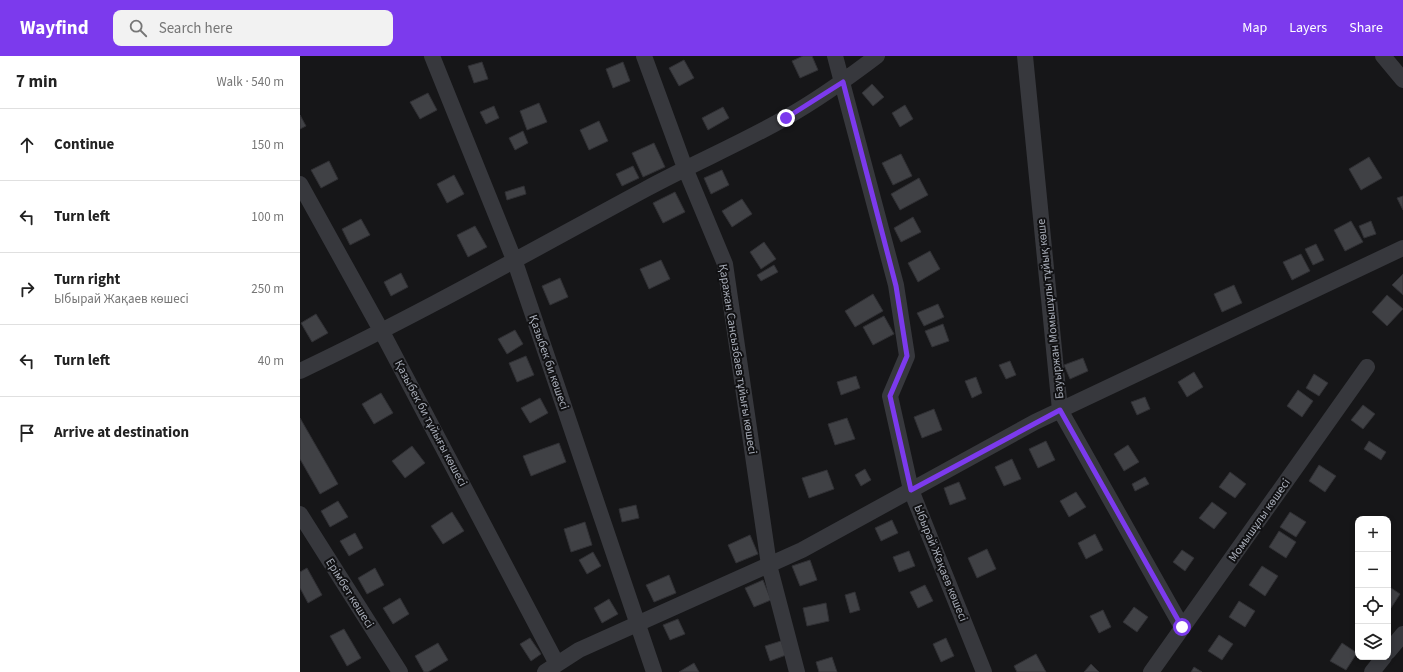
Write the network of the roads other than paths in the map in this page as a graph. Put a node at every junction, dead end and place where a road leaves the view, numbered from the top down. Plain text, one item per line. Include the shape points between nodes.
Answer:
1 (432, 56) edge
2 (644, 56) edge
3 (835, 56) edge
4 (877, 56) edge
5 (1025, 56) edge
6 (1383, 56) edge
7 (1403, 80) edge
8 (843, 82) junction
9 (685, 168) junction
10 (300, 184) edge
11 (1403, 248) edge
12 (515, 262) junction
13 (382, 332) junction
14 (1367, 367) dead end
15 (300, 371) edge
16 (1060, 410) junction
17 (911, 490) junction
18 (300, 514) edge
19 (768, 565) junction
20 (637, 623) junction
21 (1182, 627) junction
22 (1403, 634) edge
23 (1391, 648) edge
24 (1382, 660) edge
25 (551, 668) edge
26 (400, 672) edge
27 (654, 672) edge
28 (797, 672) edge
29 (984, 672) edge
30 (1151, 672) edge
31 (1372, 672) edge

1 - 12 street, Қазыбек би көшесі
2 - 9 street, Қаражан Сансызбаев тұйығы көшесі
3 - 8 street, Ыбырай Жақаев көшесі
4 - 8 street
5 - 16 street, Бауыржан Момышұлы тұйық көше
6 - 7 street
8 - 9 street via 786,118
8 - 17 street, Ыбырай Жақаев көшесі via 896,286 907,356 890,396
9 - 12 street
9 - 19 street, Қаражан Сансызбаев тұйығы көшесі via 725,264
10 - 13 street, Қазыбек би тұйығы көшесі
11 - 16 street
12 - 13 street
12 - 20 street, Қазыбек би көшесі
13 - 15 street
13 - 25 street, Қазыбек би тұйығы көшесі
14 - 21 street, Момышұлы көшесі
16 - 17 street
16 - 21 street, Бауыржан Момышұлы тұйық көше
17 - 19 street via 802,550
17 - 29 street, Ыбырай Жақаев көшесі
18 - 26 street, Ерімбет көшесі
19 - 20 street
19 - 28 street, Қаражан Сансызбаев тұйығы көшесі
20 - 25 street via 579,650
20 - 27 street, Қазыбек би көшесі
21 - 30 street, Момышұлы көшесі
22 - 23 street
24 - 31 street

